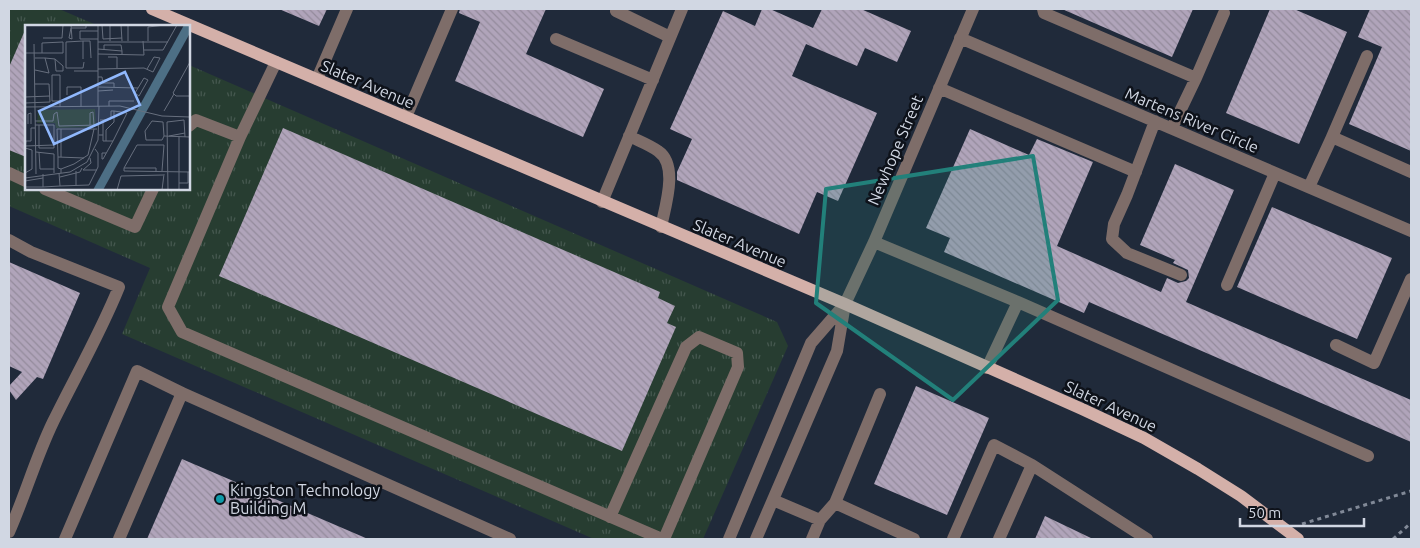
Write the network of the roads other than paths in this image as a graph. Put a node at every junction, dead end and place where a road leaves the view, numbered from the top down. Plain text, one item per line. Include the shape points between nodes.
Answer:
1 (152, 9) edge
2 (348, 9) edge
3 (452, 9) edge
4 (682, 9) edge
5 (973, 9) edge
6 (1043, 9) edge
7 (616, 11) dead end
8 (172, 13) edge
9 (1224, 13) dead end
10 (670, 37) junction
11 (960, 38) junction
12 (556, 39) dead end
13 (1367, 56) dead end
14 (276, 62) junction
15 (1196, 78) junction
16 (317, 79) junction
17 (653, 80) junction
18 (938, 88) junction
19 (406, 118) junction
20 (1155, 122) junction
21 (190, 125) edge
22 (1172, 128) junction
23 (629, 136) junction
24 (240, 137) junction
25 (1332, 137) junction
26 (1136, 172) junction
27 (1411, 172) edge
28 (9, 173) edge
29 (1275, 173) junction
30 (25, 181) edge
31 (1309, 187) junction
32 (47, 190) edge
33 (153, 190) edge
34 (602, 202) junction
35 (661, 226) junction
36 (1411, 231) edge
37 (9, 240) edge
38 (874, 242) junction
39 (1181, 276) dead end
40 (1411, 279) edge
41 (1228, 285) dead end
42 (1018, 302) junction
43 (845, 304) junction
44 (1336, 345) dead end
45 (987, 368) junction
46 (182, 393) junction
47 (880, 394) dead end
48 (1368, 456) dead end
49 (1032, 465) junction
50 (773, 500) junction
51 (834, 503) junction
52 (610, 517) junction
53 (820, 520) junction
54 (9, 532) edge
55 (815, 538) edge
56 (65, 539) edge
57 (119, 539) edge
58 (510, 539) edge
59 (663, 539) edge
60 (729, 539) edge
61 (756, 539) edge
62 (914, 539) edge
63 (953, 539) edge
64 (998, 539) edge
65 (1147, 539) edge
66 (1298, 539) edge

1 - 8 main road, Slater Avenue
2 - 16 street
3 - 19 street
4 - 10 street
5 - 11 street, Newhope Street
6 - 15 street via 1044,13
7 - 10 street
8 - 14 main road, Slater Avenue
9 - 15 street
10 - 17 street
11 - 18 street, Newhope Street
11 - 20 street, Martens River Circle
12 - 17 street
13 - 25 street
14 - 16 main road, Slater Avenue
14 - 24 street
15 - 22 street
16 - 19 main road, Slater Avenue
17 - 23 street
18 - 26 street
18 - 38 street, Newhope Street
19 - 34 main road, Slater Avenue
20 - 22 street, Martens River Circle
20 - 26 street
21 - 24 street via 196,120
22 - 29 street, Martens River Circle
23 - 34 street
23 - 35 street via 660,151 665,159 669,190
24 - 52 street via 168,307 182,332
25 - 27 street
25 - 31 street
26 - 39 street via 1114,224 1112,239 1127,253
28 - 30 street
29 - 31 street, Martens River Circle
29 - 41 street
31 - 36 street, Martens River Circle
32 - 33 street via 135,227
34 - 35 main road, Slater Avenue
35 - 43 main road, Slater Avenue
37 - 54 street via 119,287 52,424
38 - 42 street
38 - 43 street, Newhope Street
40 - 44 street via 1374,363
42 - 45 street
42 - 48 street
43 - 45 main road, Slater Avenue
43 - 50 street, Newhope Street via 837,351
43 - 60 street, Newhope Street via 811,343
45 - 66 main road, Slater Avenue via 1144,438 1241,496
46 - 56 street via 137,371
46 - 57 street
46 - 58 street
47 - 51 street
49 - 63 street via 994,445
49 - 64 street
49 - 65 street
50 - 53 street
50 - 61 street, Newhope Street
51 - 53 street
51 - 62 street
52 - 59 street
52 - 59 street via 686,348 699,338 707,340 737,353 738,367
53 - 55 street

